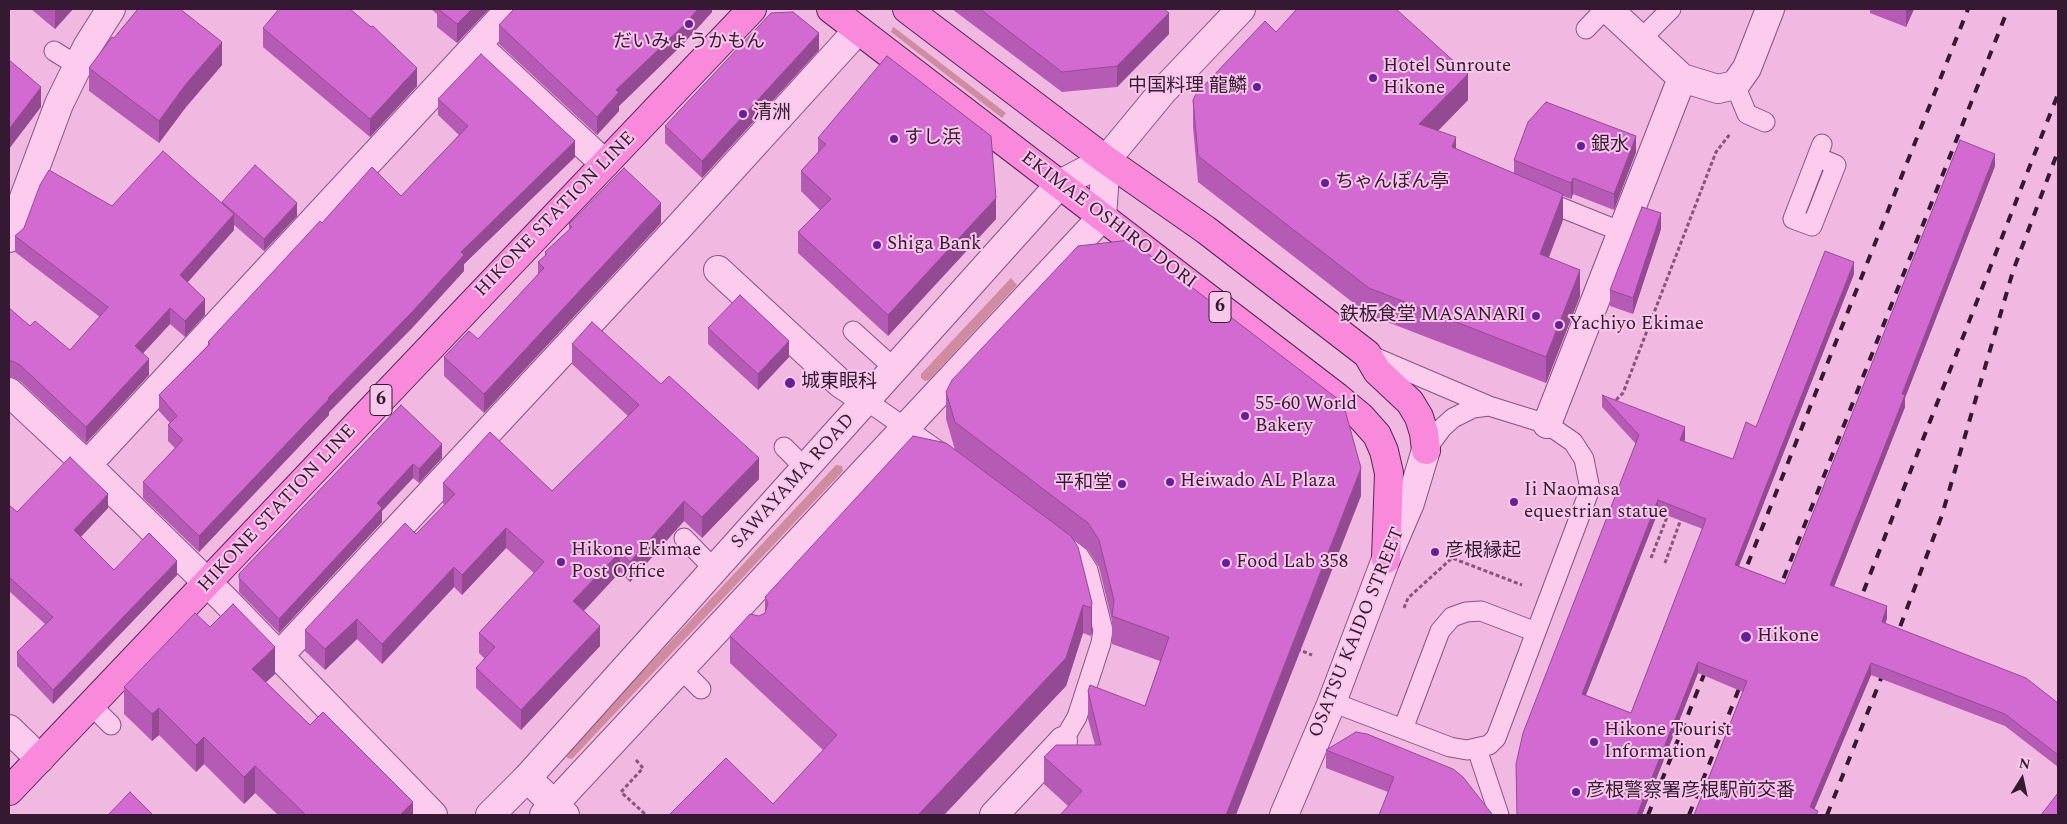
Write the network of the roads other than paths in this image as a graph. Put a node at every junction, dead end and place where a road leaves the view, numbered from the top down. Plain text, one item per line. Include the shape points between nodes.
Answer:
1 (110, 9) edge
2 (510, 9) edge
3 (752, 9) edge
4 (831, 9) edge
5 (907, 9) edge
6 (1241, 9) edge
7 (1671, 9) edge
8 (1770, 9) edge
9 (1622, 17) edge
10 (1586, 29) dead end
11 (858, 30) junction
12 (477, 45) junction
13 (54, 51) dead end
14 (78, 66) junction
15 (1682, 78) junction
16 (1735, 84) junction
17 (1765, 122) dead end
18 (1106, 160) junction
19 (605, 164) junction
20 (1060, 184) junction
21 (1522, 192) edge
22 (1102, 217) junction
23 (1622, 232) junction
24 (9, 238) edge
25 (715, 273) dead end
26 (853, 331) dead end
27 (1367, 354) junction
28 (895, 369) junction
29 (867, 400) junction
30 (17, 405) edge
31 (1490, 406) junction
32 (1547, 424) junction
33 (906, 428) junction
34 (784, 447) dead end
35 (1426, 450) junction
36 (952, 462) edge
37 (86, 465) junction
38 (805, 468) junction
39 (1047, 533) edge
40 (684, 538) dead end
41 (1386, 559) junction
42 (714, 569) junction
43 (208, 583) junction
44 (1536, 632) junction
45 (279, 656) junction
46 (681, 669) junction
47 (701, 689) dead end
48 (1332, 702) junction
49 (91, 705) junction
50 (111, 726) dead end
51 (9, 729) edge
52 (1403, 729) junction
53 (1063, 741) joint
54 (1477, 749) junction
55 (40, 759) junction
56 (527, 778) junction
57 (9, 791) edge
58 (555, 812) edge
59 (433, 815) edge
60 (490, 815) edge
61 (994, 815) edge
62 (1284, 815) edge
63 (1499, 815) edge

1 - 14 street
2 - 12 street
3 - 19 main road, HIKONE STATION LINE / 6
4 - 11 main road, EKIMAE OSHIRO DORI / 6
5 - 18 main road
6 - 18 street, SAWAYAMA ROAD via 1163,91
7 - 9 lane
8 - 16 street via 1747,68
9 - 10 lane
9 - 15 street
11 - 20 main road, EKIMAE OSHIRO DORI / 6
11 - 45 street
12 - 19 street
12 - 37 street via 368,153
13 - 14 lane
14 - 24 street via 59,104 53,139
15 - 16 street via 1718,89
15 - 23 street via 1661,118
16 - 17 lane via 1747,114
18 - 20 street, SAWAYAMA ROAD
18 - 22 street
18 - 27 main road via 1206,230
19 - 43 main road, HIKONE STATION LINE / 6
20 - 22 main road, EKIMAE OSHIRO DORI / 6
20 - 28 street, SAWAYAMA ROAD
21 - 23 lane
22 - 33 street
22 - 41 main road, EKIMAE OSHIRO DORI / 6 via 1337,397 1377,436 1389,473
23 - 32 street
25 - 29 street via 840,383
26 - 28 lane
27 - 31 lane
27 - 35 main road via 1377,371 1410,402 1419,417
28 - 29 street, SAWAYAMA ROAD
29 - 33 lane
29 - 38 street, SAWAYAMA ROAD
30 - 37 street
31 - 32 lane
31 - 35 lane via 1473,408 1454,418
32 - 44 lane via 1573,442 1584,459 1590,489
33 - 36 lane
33 - 46 street via 741,617
34 - 38 lane
35 - 41 street, OSATSU KAIDO STREET via 1410,503
37 - 43 street
38 - 42 street, SAWAYAMA ROAD
39 - 53 lane via 1079,556 1088,570 1103,630 1077,717
40 - 42 lane
41 - 48 street, OSATSU KAIDO STREET
42 - 56 street, SAWAYAMA ROAD
43 - 45 street
43 - 49 main road, HIKONE STATION LINE / 6
44 - 52 lane via 1481,611 1452,617 1440,631
44 - 54 lane via 1496,738 1489,745
45 - 59 street via 381,750
46 - 47 lane
46 - 58 street
48 - 52 lane
48 - 62 street, OSATSU KAIDO STREET
49 - 50 lane
49 - 55 main road, HIKONE STATION LINE / 6
51 - 55 street
52 - 54 lane via 1450,747
53 - 61 street
54 - 63 lane
55 - 57 main road, HIKONE STATION LINE / 6
56 - 58 street
56 - 60 street, SAWAYAMA ROAD

